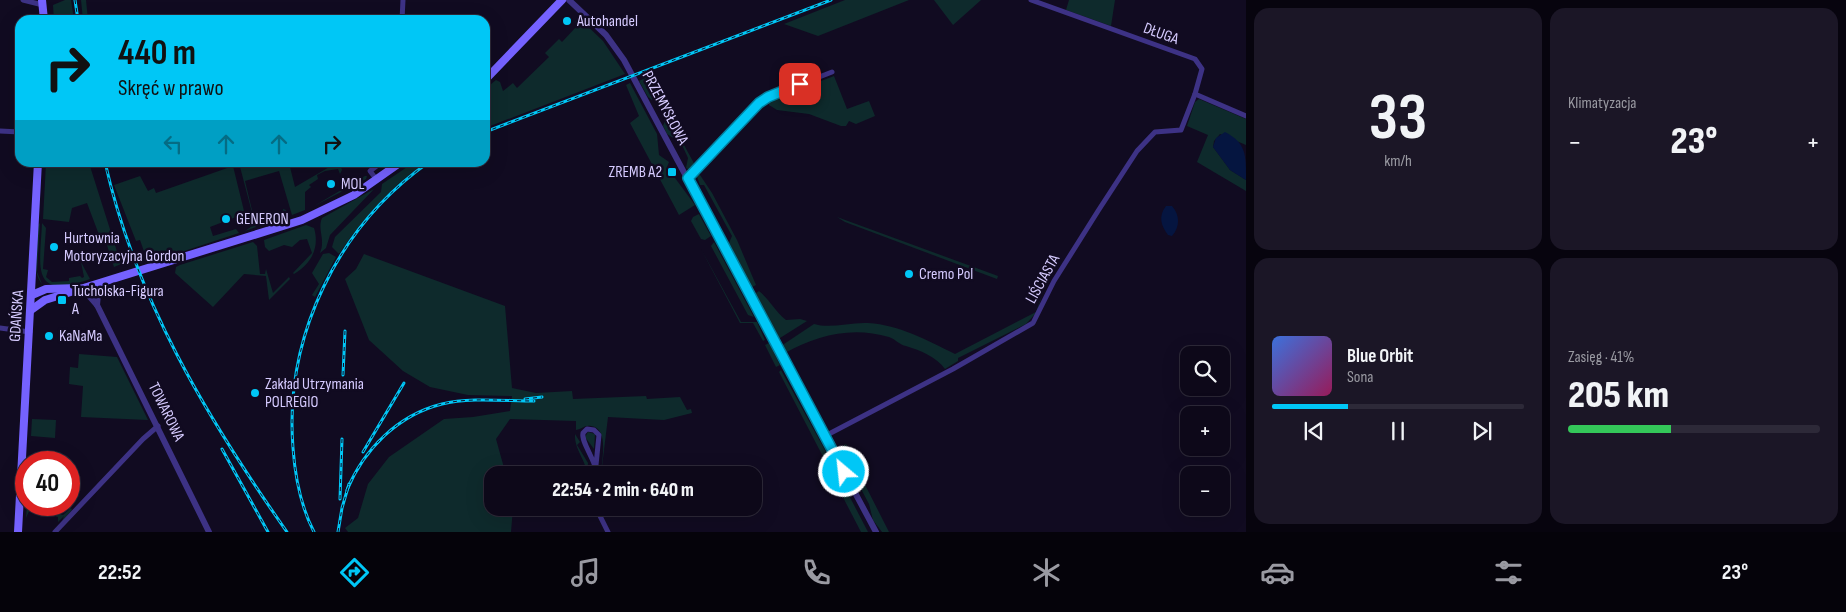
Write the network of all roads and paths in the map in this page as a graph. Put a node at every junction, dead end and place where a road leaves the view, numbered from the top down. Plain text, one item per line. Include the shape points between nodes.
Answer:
1 (23, 0) edge
2 (403, 0) edge
3 (562, 0) edge
4 (569, 0) edge
5 (1031, 0) edge
6 (43, 2) edge
7 (44, 15) edge
8 (402, 15) edge
9 (832, 72) dead end
10 (490, 75) edge
11 (1196, 94) junction
12 (1246, 116) edge
13 (0, 132) edge
14 (15, 132) edge
15 (38, 167) edge
16 (375, 167) edge
17 (394, 167) edge
18 (688, 178) junction
19 (377, 180) junction
20 (33, 279) junction
21 (99, 284) junction
22 (46, 289) junction
23 (83, 289) junction
24 (32, 295) junction
25 (46, 300) junction
26 (97, 305) junction
27 (31, 310) junction
28 (0, 328) edge
29 (30, 332) junction
30 (158, 426) junction
31 (826, 436) junction
32 (596, 472) edge
33 (600, 516) edge
34 (18, 532) edge
35 (56, 532) edge
36 (210, 532) edge
37 (608, 532) edge
38 (876, 532) edge

1 - 6 street
2 - 8 street
3 - 10 main road
4 - 18 street, PRZEMYSŁOWA via 616,48
5 - 11 street, DŁUGA via 1195,59 1202,68
6 - 7 main road
9 - 18 street via 759,103
11 - 12 street
11 - 31 street, LIŚCIASTA via 1181,130 1154,132 1132,159 1054,281 1032,323
13 - 14 street
15 - 20 main road, GDAŃSKA
16 - 19 street via 370,171
17 - 19 main road
18 - 31 street, PRZEMYSŁOWA
19 - 21 main road via 302,220
20 - 22 main road
20 - 24 main road, GDAŃSKA
21 - 23 main road
21 - 26 street
22 - 23 main road
22 - 24 main road
23 - 25 main road
23 - 26 street, TOWAROWA
24 - 25 main road
24 - 27 main road, GDAŃSKA
25 - 27 main road
26 - 30 street, TOWAROWA
27 - 29 main road, GDAŃSKA
28 - 29 street
29 - 34 main road, GDAŃSKA
30 - 35 street
30 - 36 street, TOWAROWA
31 - 38 street, PRZEMYSŁOWA
32 - 32 street via 599,435 587,429 582,437
33 - 37 street

